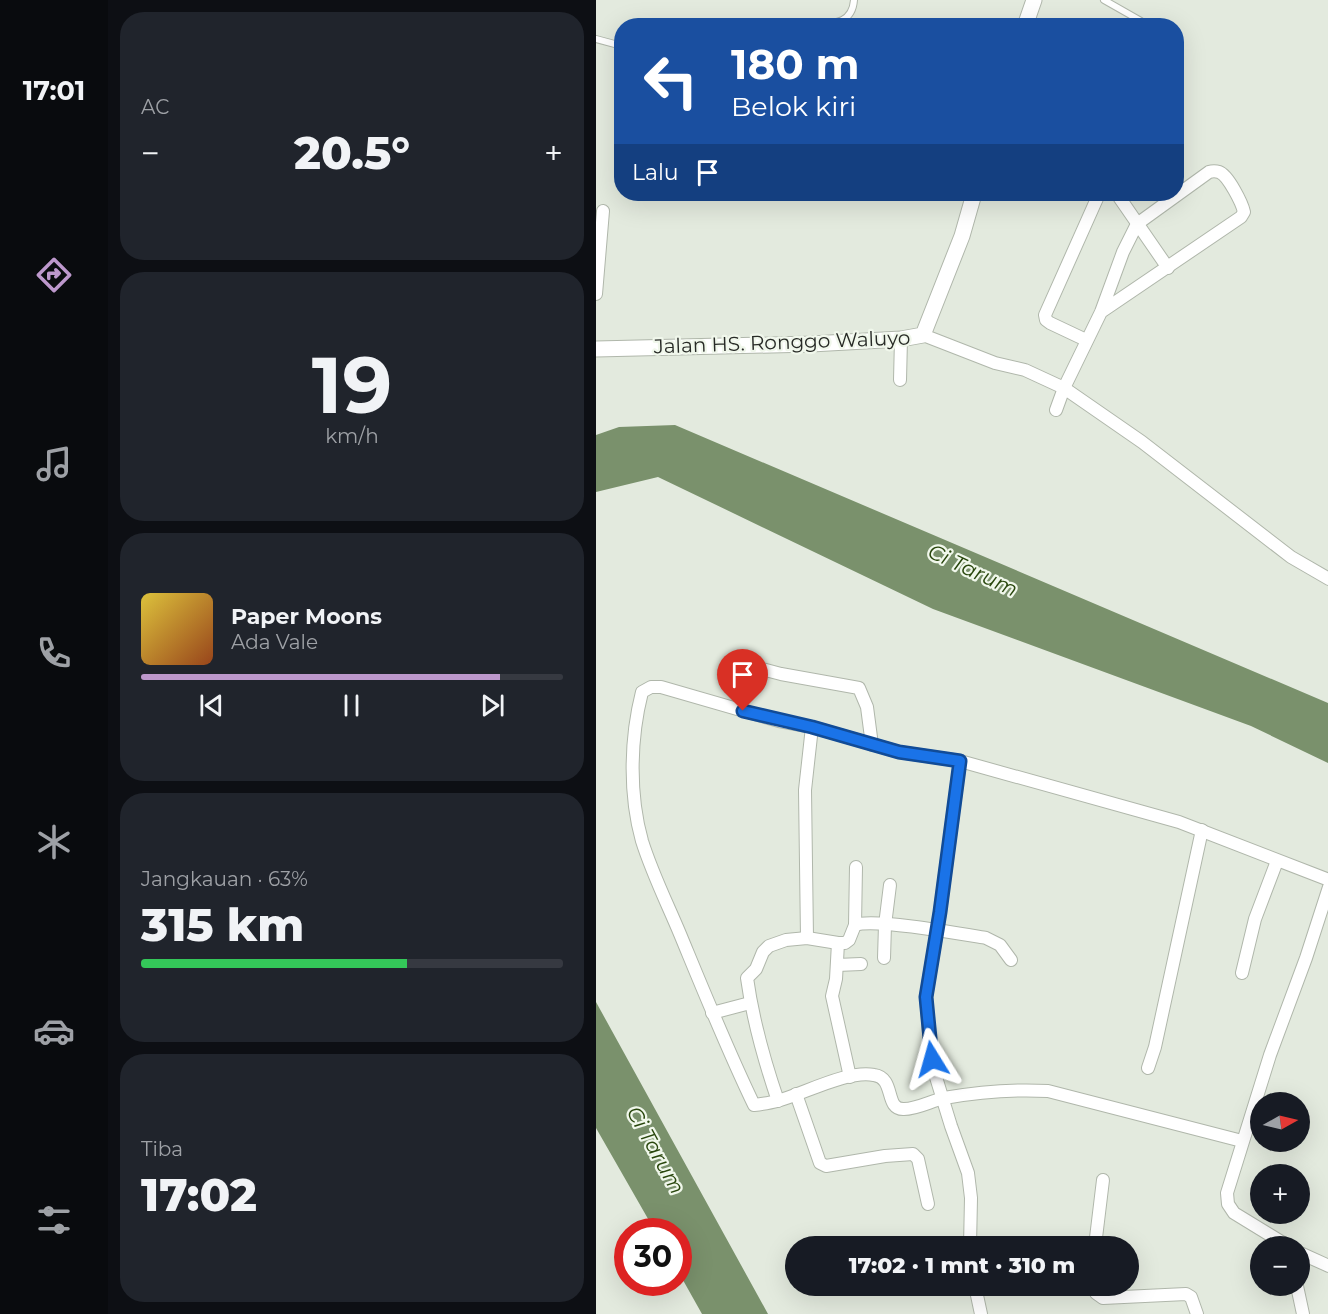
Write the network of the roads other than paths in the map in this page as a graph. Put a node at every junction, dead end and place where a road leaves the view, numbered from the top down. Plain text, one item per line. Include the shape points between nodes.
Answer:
1 (854, 0) edge
2 (1034, 0) edge
3 (1104, 0) edge
4 (847, 18) edge
5 (1028, 18) edge
6 (1135, 18) edge
7 (596, 39) edge
8 (614, 44) edge
9 (1184, 190) edge
10 (972, 201) edge
11 (1095, 201) edge
12 (1122, 201) edge
13 (1169, 201) edge
14 (603, 210) dead end
15 (1137, 224) junction
16 (1168, 268) junction
17 (596, 294) edge
18 (1101, 312) junction
19 (923, 335) junction
20 (901, 339) junction
21 (1086, 340) junction
22 (596, 349) edge
23 (900, 380) dead end
24 (1064, 388) junction
25 (1056, 410) dead end
26 (1328, 579) edge
27 (739, 663) dead end
28 (812, 727) junction
29 (872, 745) junction
30 (960, 761) junction
31 (1202, 830) junction
32 (1277, 861) junction
33 (856, 867) dead end
34 (1328, 880) edge
35 (890, 885) dead end
36 (1328, 887) edge
37 (855, 925) junction
38 (885, 925) junction
39 (936, 930) junction
40 (808, 938) junction
41 (838, 943) junction
42 (884, 958) dead end
43 (1011, 960) dead end
44 (861, 964) dead end
45 (837, 965) junction
46 (1242, 973) dead end
47 (750, 1003) junction
48 (712, 1013) junction
49 (1148, 1068) dead end
50 (850, 1077) junction
51 (796, 1094) junction
52 (942, 1098) junction
53 (778, 1101) junction
54 (1242, 1141) junction
55 (1103, 1180) dead end
56 (928, 1204) dead end
57 (971, 1236) edge
58 (1096, 1236) edge
59 (1272, 1236) edge
60 (1310, 1258) edge
61 (1328, 1266) edge
62 (977, 1296) edge
63 (1100, 1296) edge
64 (1299, 1296) edge
65 (981, 1314) edge
66 (1197, 1314) edge
67 (1303, 1314) edge

1 - 4 lane
2 - 5 street
3 - 6 lane
7 - 8 lane
9 - 16 street via 1209,172 1218,171 1242,203 1244,212
10 - 19 street
11 - 21 street via 1045,315 1050,323
12 - 15 street
13 - 15 street
14 - 17 street
15 - 16 street
15 - 18 street
16 - 18 street
18 - 21 street
19 - 20 street, Jalan HS. Ronggo Waluyo
19 - 24 street, Jalan HS. Ronggo Waluyo via 995,363 1025,370
20 - 22 street, Jalan HS. Ronggo Waluyo
20 - 23 street
21 - 24 street
24 - 25 street
24 - 26 street, Jalan HS. Ronggo Waluyo via 1142,441 1291,557
27 - 29 street via 859,688 867,707
28 - 29 street
28 - 40 street via 805,790
28 - 48 street via 661,687 642,692 634,760 639,827 662,896
29 - 30 street
30 - 31 street
30 - 39 street
31 - 32 street
31 - 49 street
32 - 34 street
32 - 46 street via 1255,919
33 - 37 street
35 - 38 street
36 - 54 street
37 - 38 street
37 - 41 street via 849,940
38 - 39 street
38 - 42 street
39 - 43 street via 986,938 1000,945
39 - 52 street via 926,997 929,1044
40 - 41 street
40 - 47 street via 786,940 763,952 747,978
41 - 45 street
44 - 45 street
45 - 50 street via 832,996
47 - 48 street
47 - 53 street via 762,1056
48 - 53 street via 754,1105
50 - 51 street
50 - 52 street via 873,1074 883,1078 897,1108
51 - 53 street
51 - 56 street via 820,1163 826,1166 913,1154 918,1159
52 - 54 street via 1019,1089 1049,1091
52 - 57 street via 968,1173
54 - 59 street via 1227,1193 1228,1204 1234,1213
55 - 58 street
60 - 61 street
62 - 65 street
63 - 66 street via 1186,1294
64 - 67 street

